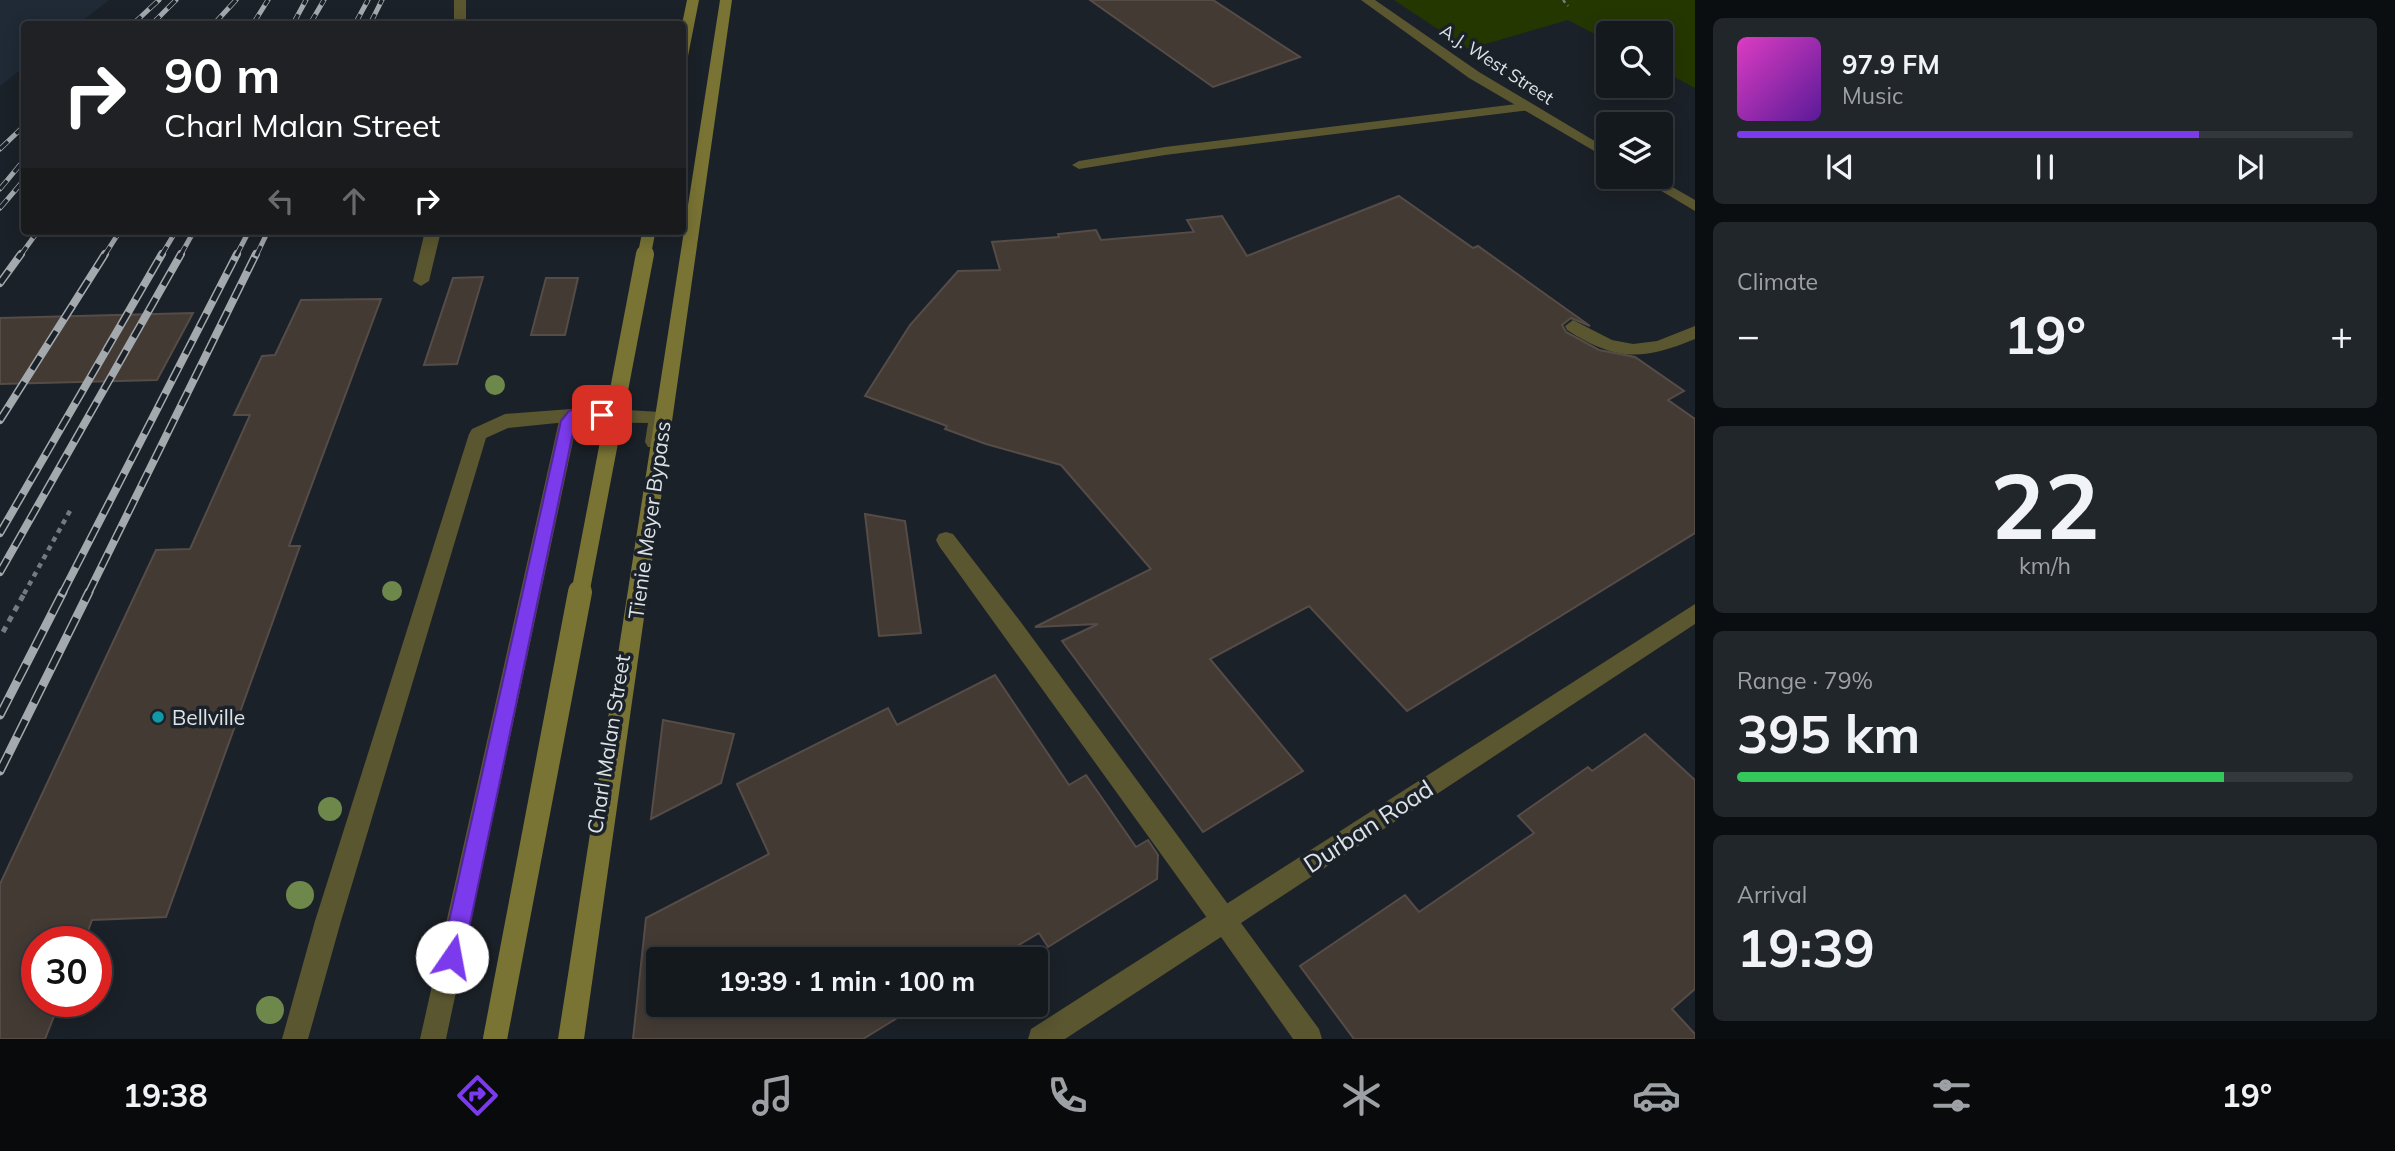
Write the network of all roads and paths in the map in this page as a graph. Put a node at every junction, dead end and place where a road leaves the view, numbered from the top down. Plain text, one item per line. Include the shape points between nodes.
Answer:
1 (460, 0) edge
2 (693, 0) edge
3 (726, 0) edge
4 (1367, 0) edge
5 (1563, 0) edge
6 (1567, 6) dead end
7 (460, 21) edge
8 (686, 36) edge
9 (1525, 107) junction
10 (1596, 148) edge
11 (1079, 165) dead end
12 (1666, 189) edge
13 (1695, 206) edge
14 (432, 235) edge
15 (648, 235) edge
16 (421, 281) dead end
17 (1573, 326) dead end
18 (1695, 332) edge
19 (571, 416) junction
20 (71, 509) dead end
21 (946, 540) dead end
22 (1695, 612) edge
23 (4, 632) dead end
24 (1224, 920) junction
25 (295, 1039) edge
26 (433, 1039) edge
27 (495, 1039) edge
28 (563, 1039) edge
29 (571, 1039) edge
30 (1041, 1039) edge
31 (1309, 1039) edge

1 - 7 street
2 - 8 main road
3 - 29 main road, Tienie Meyer Bypass
4 - 9 street, A.J. West Street
5 - 6 path
9 - 10 street, A.J. West Street
9 - 11 street
12 - 13 street
14 - 16 street
15 - 27 main road, bridge
17 - 18 street via 1597,342 1636,350 1655,349
19 - 25 street, Charl Malan Street via 505,421 478,434
19 - 26 street
19 - 28 street, Charl Malan Street via 650,416 657,424
20 - 23 path
21 - 24 street
22 - 24 street, Durban Road
24 - 30 street, Durban Road
24 - 31 street

